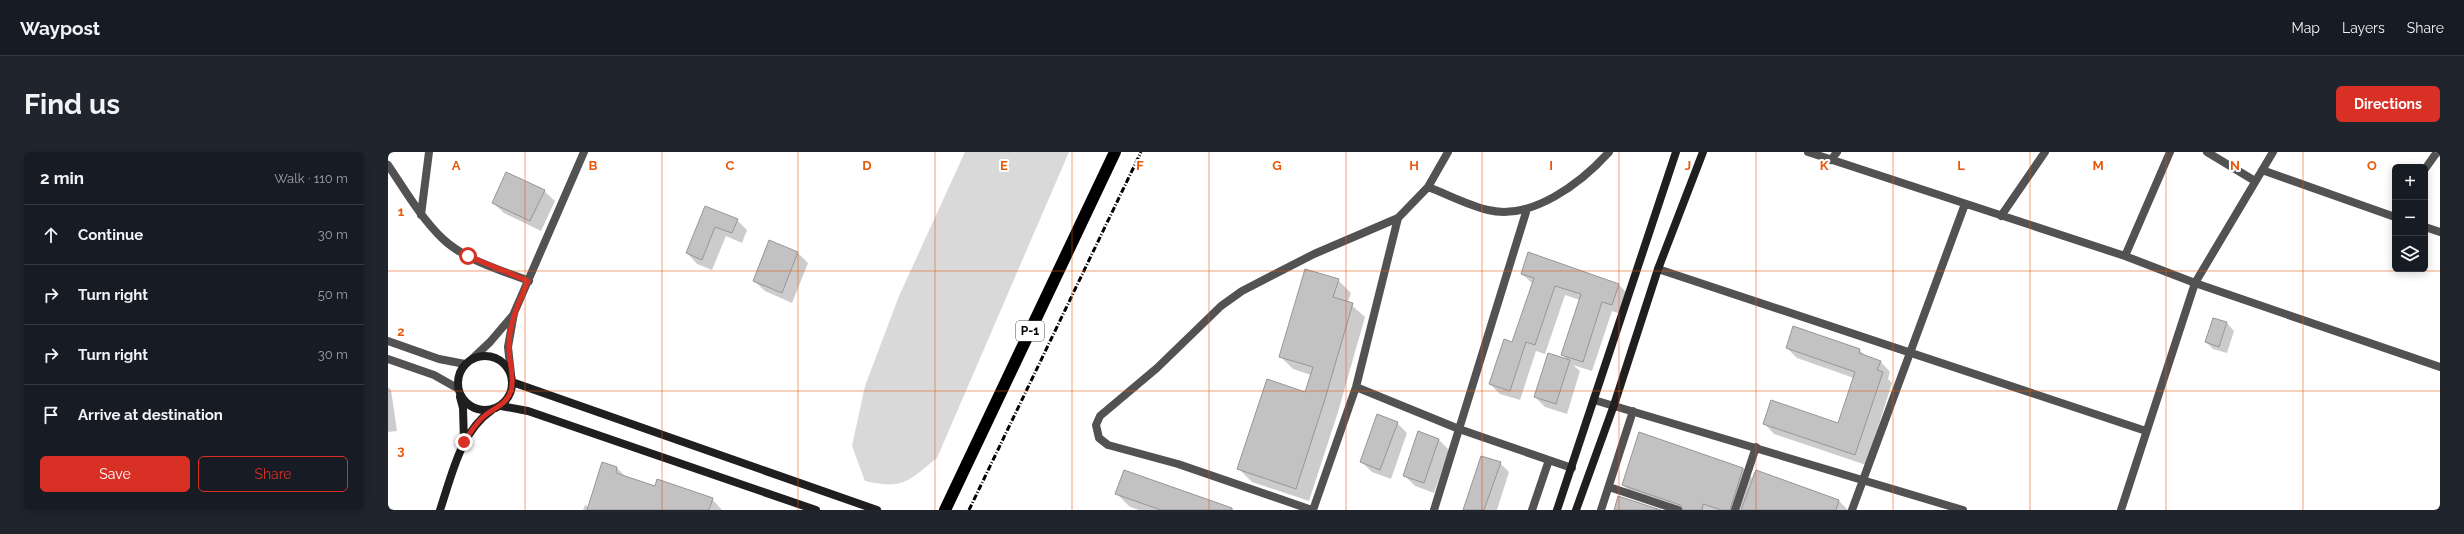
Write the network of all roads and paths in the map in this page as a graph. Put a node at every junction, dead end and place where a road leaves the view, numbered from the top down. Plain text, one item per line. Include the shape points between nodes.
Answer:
1 (430, 152) edge
2 (584, 152) edge
3 (1115, 152) edge
4 (1448, 152) edge
5 (1609, 152) edge
6 (1676, 152) edge
7 (1703, 152) edge
8 (1808, 152) edge
9 (1837, 152) edge
10 (2170, 152) edge
11 (2207, 152) edge
12 (2273, 152) edge
13 (2041, 153) edge
14 (2432, 154) edge
15 (1831, 160) junction
16 (2427, 164) edge
17 (388, 165) edge
18 (2262, 170) junction
19 (2255, 181) junction
20 (1428, 187) junction
21 (1965, 204) junction
22 (1527, 209) junction
23 (421, 214) junction
24 (2392, 214) edge
25 (2001, 216) junction
26 (1398, 218) junction
27 (2428, 228) edge
28 (2440, 232) edge
29 (2125, 256) junction
30 (1658, 270) junction
31 (528, 281) junction
32 (2195, 283) junction
33 (514, 313) junction
34 (388, 341) edge
35 (1910, 353) junction
36 (388, 358) edge
37 (472, 359) junction
38 (465, 364) junction
39 (2440, 367) edge
40 (510, 374) junction
41 (512, 382) junction
42 (1356, 387) junction
43 (459, 392) junction
44 (1594, 400) junction
45 (1614, 405) junction
46 (501, 406) junction
47 (493, 410) junction
48 (1633, 411) junction
49 (1459, 429) junction
50 (2146, 431) junction
51 (464, 442) junction
52 (1756, 447) junction
53 (1549, 460) junction
54 (1572, 468) junction
55 (1863, 478) junction
56 (1609, 487) junction
57 (440, 510) edge
58 (816, 510) edge
59 (877, 510) edge
60 (945, 510) edge
61 (1313, 510) edge
62 (1434, 510) edge
63 (1532, 510) edge
64 (1557, 510) edge
65 (1576, 510) edge
66 (1601, 510) edge
67 (1678, 510) edge
68 (1735, 510) edge
69 (1852, 510) edge
70 (1963, 510) edge
71 (2121, 510) edge

1 - 23 street
2 - 31 street
3 - 60 highway, P-1
4 - 20 street
5 - 22 street via 1593,170 1575,184
6 - 44 street
7 - 30 street
8 - 15 street
9 - 15 street
10 - 29 street
11 - 19 street
12 - 18 street
13 - 25 street
14 - 16 street
15 - 21 street
17 - 23 street
18 - 19 street
18 - 24 street
19 - 32 street
20 - 22 street via 1488,210 1510,212
20 - 26 street
21 - 25 street
21 - 35 street
22 - 49 street
23 - 31 street via 444,240 468,256
25 - 29 street
26 - 42 street
26 - 61 street via 1314,254 1242,291 1221,306 1157,368 1100,416 1096,425 1099,438 1108,445 1178,464
27 - 28 street
29 - 32 street
30 - 35 street
30 - 45 street
31 - 33 street
32 - 39 street
32 - 50 street
33 - 37 street
33 - 40 street via 508,347
34 - 38 street via 439,359
35 - 50 street
35 - 55 street
36 - 43 street via 434,375
37 - 38 street
37 - 40 street via 480,356 499,359
38 - 43 street via 460,371
40 - 41 street
41 - 46 street via 511,391
41 - 59 street
42 - 49 street
42 - 61 street
43 - 47 street via 471,407
43 - 51 street via 463,408
44 - 45 street
44 - 54 street
45 - 48 street
45 - 65 street
46 - 47 street
46 - 58 street via 528,411
47 - 51 street via 476,424
48 - 52 street
48 - 56 street
49 - 53 street
49 - 62 street
50 - 71 street
51 - 57 street
52 - 55 street
52 - 68 street
53 - 54 street
53 - 63 street
54 - 64 street
55 - 69 street
55 - 70 street
56 - 66 street
56 - 67 street

